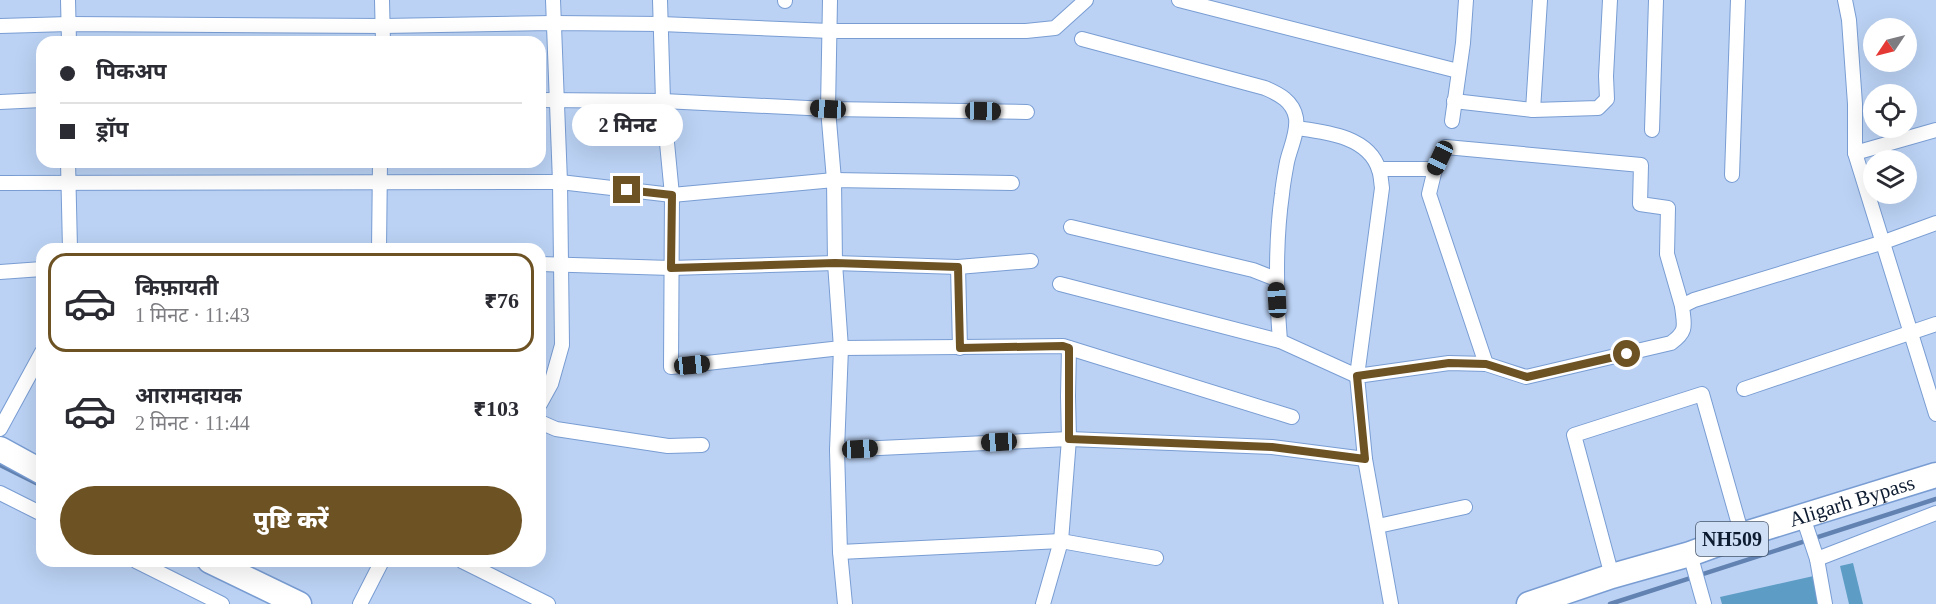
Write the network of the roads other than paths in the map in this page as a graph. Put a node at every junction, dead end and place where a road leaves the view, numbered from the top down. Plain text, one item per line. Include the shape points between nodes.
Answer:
1 (68, 0) edge
2 (382, 0) edge
3 (553, 0) edge
4 (660, 0) edge
5 (830, 0) edge
6 (1086, 0) edge
7 (1179, 0) edge
8 (1466, 0) edge
9 (1540, 0) edge
10 (1610, 0) edge
11 (1656, 0) edge
12 (1738, 0) edge
13 (1845, 0) edge
14 (553, 23) junction
15 (69, 24) junction
16 (661, 24) junction
17 (0, 26) edge
18 (384, 26) junction
19 (830, 31) junction
20 (69, 36) edge
21 (383, 36) edge
22 (1082, 39) dead end
23 (1458, 71) junction
24 (36, 100) edge
25 (546, 100) edge
26 (557, 100) junction
27 (663, 101) junction
28 (1454, 101) junction
29 (0, 102) edge
30 (828, 109) junction
31 (1533, 110) junction
32 (1027, 112) dead end
33 (1452, 121) dead end
34 (1296, 128) junction
35 (1652, 130) dead end
36 (1936, 130) edge
37 (1855, 153) junction
38 (68, 168) edge
39 (380, 168) edge
40 (1379, 169) junction
41 (1435, 169) junction
42 (1732, 175) dead end
43 (834, 180) junction
44 (67, 182) junction
45 (380, 182) junction
46 (560, 182) junction
47 (0, 183) edge
48 (1012, 183) dead end
49 (672, 195) junction
50 (1936, 223) edge
51 (1071, 227) dead end
52 (1884, 242) junction
53 (70, 243) edge
54 (379, 243) edge
55 (1031, 261) dead end
56 (835, 263) junction
57 (546, 264) edge
58 (561, 264) junction
59 (958, 267) junction
60 (671, 268) junction
61 (36, 269) edge
62 (0, 272) edge
63 (1276, 279) junction
64 (1060, 284) dead end
65 (1682, 306) junction
66 (1936, 324) edge
67 (1910, 333) junction
68 (1280, 340) junction
69 (840, 348) junction
70 (960, 348) junction
71 (1069, 348) junction
72 (36, 363) edge
73 (1486, 364) junction
74 (1357, 376) junction
75 (1744, 389) dead end
76 (546, 393) edge
77 (1936, 414) edge
78 (1292, 417) dead end
79 (546, 425) edge
80 (0, 429) edge
81 (1069, 439) junction
82 (702, 445) dead end
83 (0, 449) edge
84 (837, 450) junction
85 (1365, 459) junction
86 (36, 469) edge
87 (1936, 475) edge
88 (0, 493) edge
89 (1466, 507) dead end
90 (36, 511) edge
91 (1936, 513) edge
92 (1805, 524) junction
93 (1378, 526) junction
94 (1742, 536) junction
95 (1061, 541) junction
96 (840, 552) junction
97 (1815, 556) junction
98 (1156, 558) dead end
99 (1692, 561) junction
100 (147, 567) edge
101 (222, 567) edge
102 (379, 567) edge
103 (474, 567) edge
104 (1612, 576) junction
105 (205, 600) edge
106 (222, 604) edge
107 (299, 604) edge
108 (360, 604) edge
109 (548, 604) edge
110 (845, 604) edge
111 (1042, 604) edge
112 (1391, 604) edge
113 (1529, 604) edge
114 (1704, 604) edge
115 (1825, 604) edge

1 - 15 street
2 - 18 street
3 - 14 street
4 - 16 street
5 - 19 street
6 - 19 street via 1055,28 1026,32
7 - 23 street
8 - 23 street
9 - 31 street
10 - 31 street via 1607,99 1598,108
11 - 35 street
12 - 42 street
13 - 37 street via 1855,104
14 - 16 street
14 - 18 street
14 - 26 street
15 - 17 street
15 - 18 street
15 - 20 street
16 - 19 street
16 - 27 street
18 - 21 street
19 - 30 street
22 - 34 street via 1272,91 1289,102 1296,116
23 - 28 street
24 - 29 street
25 - 26 street
26 - 27 street
26 - 46 street
27 - 30 street
27 - 49 street
28 - 31 street
28 - 33 street
30 - 32 street
30 - 43 street
34 - 40 street via 1331,133 1360,144
34 - 63 street via 1282,194
36 - 37 street
37 - 52 street
38 - 44 street
39 - 45 street
40 - 41 street
40 - 74 street via 1382,188
41 - 65 street via 1446,147 1641,165 1640,204 1668,208 1667,254
41 - 73 street via 1429,194
43 - 48 street
43 - 49 street
43 - 56 street
44 - 45 street
44 - 47 street
44 - 53 street
45 - 46 street
45 - 54 street
46 - 49 street
46 - 58 street
49 - 60 street
50 - 52 street
51 - 63 street
52 - 65 street
52 - 67 street
55 - 59 street
56 - 59 street
56 - 60 street
56 - 69 street
57 - 58 street
58 - 60 street
58 - 76 street via 562,345
59 - 70 street
60 - 69 street via 671,367
61 - 62 street
63 - 68 street
64 - 68 street
65 - 73 street via 1685,328 1671,343 1538,376 1527,377
66 - 67 street
67 - 75 street
67 - 77 street
68 - 74 street
69 - 70 street
69 - 84 street
70 - 71 street
71 - 78 street
71 - 81 street
72 - 80 street
73 - 74 street via 1449,363
74 - 85 street
79 - 82 street via 668,446
81 - 84 street
81 - 85 street via 1272,447
81 - 95 street
83 - 86 highway
84 - 96 street
85 - 93 street
87 - 92 highway, Aligarh Bypass / NH509
88 - 90 street
89 - 93 street
91 - 97 street
92 - 94 highway, Aligarh Bypass / NH509
92 - 97 street
93 - 112 street
94 - 99 highway, Aligarh Bypass / NH509
94 - 104 street via 1702,394 1574,435
95 - 96 street
95 - 98 street
95 - 111 street
96 - 110 street
97 - 115 street
99 - 104 highway, Aligarh Bypass / NH509
99 - 114 street
100 - 105 street
101 - 107 highway
102 - 108 street
103 - 109 street
104 - 113 highway, Aligarh Bypass / NH509
105 - 106 street

